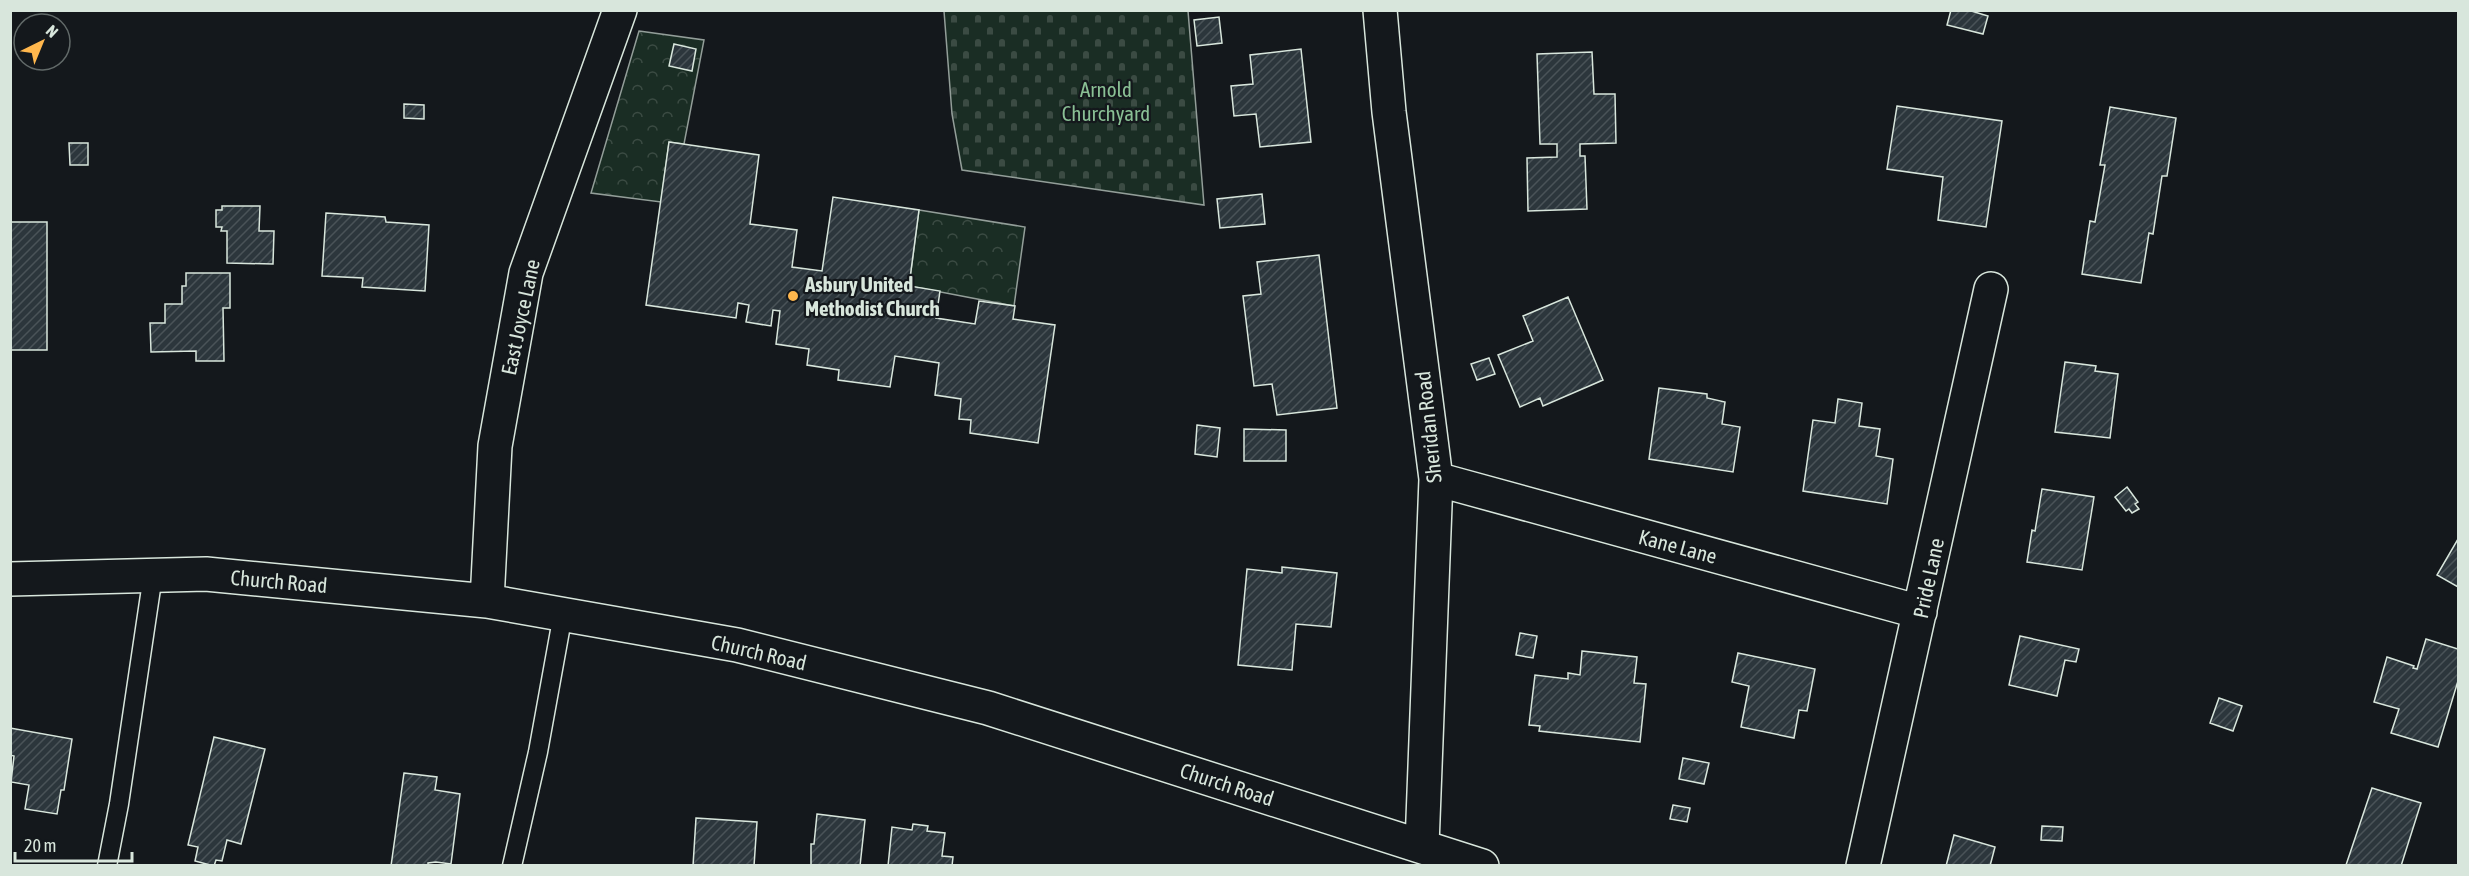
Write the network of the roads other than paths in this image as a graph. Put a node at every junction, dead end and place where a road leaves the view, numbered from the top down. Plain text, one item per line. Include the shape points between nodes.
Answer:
1 (620, 10) edge
2 (1380, 10) edge
3 (1991, 289) dead end
4 (1436, 480) junction
5 (153, 575) junction
6 (10, 579) edge
7 (488, 601) junction
8 (1920, 612) junction
9 (563, 614) junction
10 (1422, 845) junction
11 (107, 866) edge
12 (513, 866) edge
13 (1482, 866) edge
14 (1863, 866) edge

1 - 7 street, East Joyce Lane via 526,273 495,446
2 - 4 street, Sheridan Road via 1389,112
3 - 8 street, Pride Lane
4 - 8 street, Kane Lane
4 - 10 street, Sheridan Road
5 - 6 street, Church Road
5 - 7 street, Church Road via 206,574
5 - 11 lane
7 - 9 street, Church Road
8 - 14 street, Pride Lane
9 - 10 street, Church Road via 738,645 988,708
9 - 12 lane
10 - 13 street, Church Road

